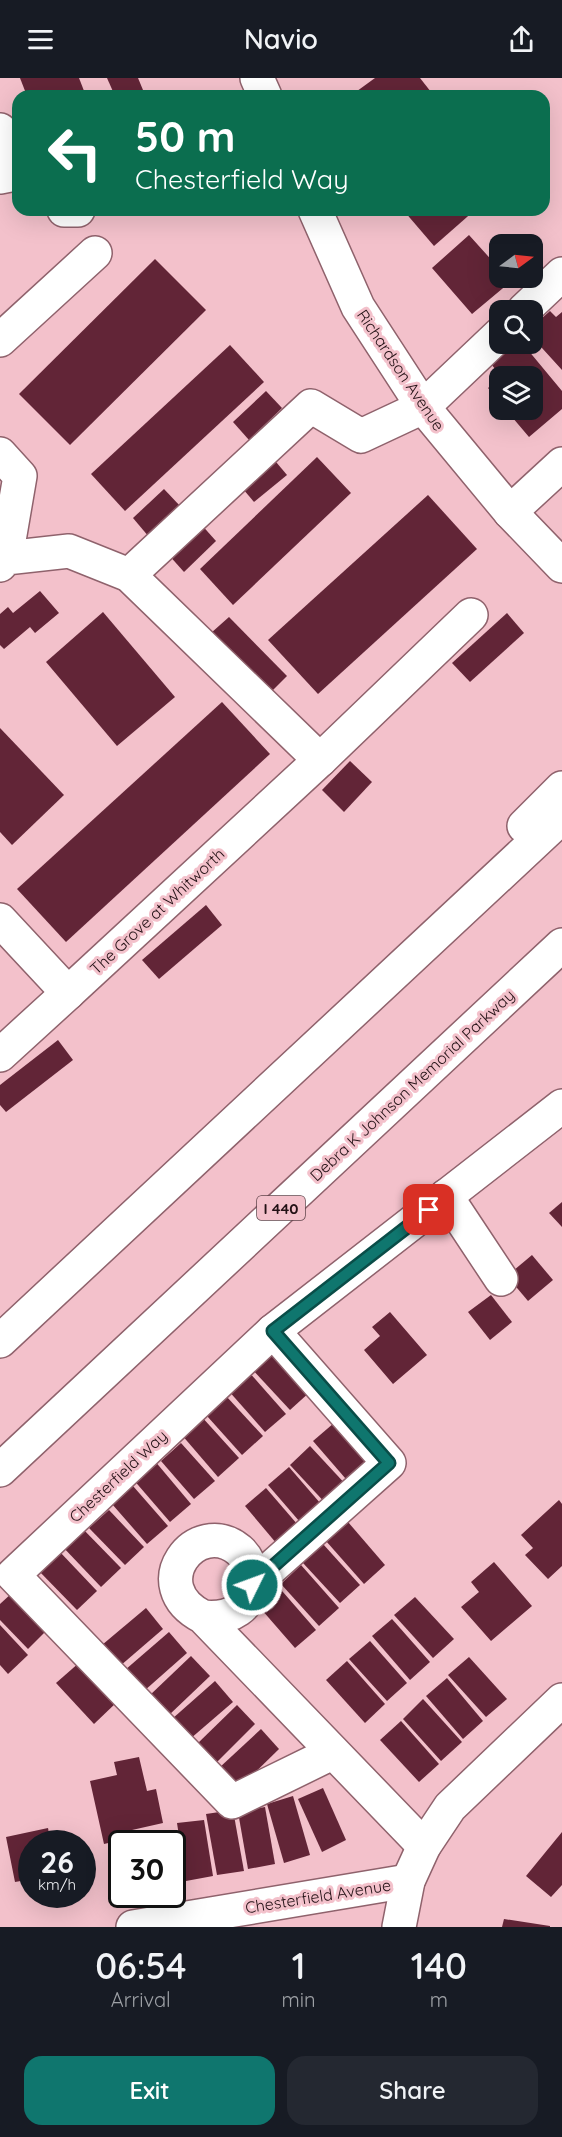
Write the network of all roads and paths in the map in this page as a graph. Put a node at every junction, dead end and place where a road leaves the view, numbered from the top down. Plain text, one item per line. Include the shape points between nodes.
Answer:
1 (0, 130) edge
2 (11, 176) edge
3 (318, 216) edge
4 (95, 253) dead end
5 (562, 274) edge
6 (535, 300) edge
7 (0, 340) edge
8 (489, 344) edge
9 (423, 407) junction
10 (0, 454) edge
11 (562, 464) edge
12 (510, 512) junction
13 (3, 561) edge
14 (562, 566) edge
15 (129, 575) junction
16 (471, 615) dead end
17 (320, 760) junction
18 (562, 788) edge
19 (562, 817) edge
20 (0, 920) edge
21 (562, 945) edge
22 (68, 993) junction
23 (0, 1055) edge
24 (562, 1106) edge
25 (446, 1196) junction
26 (98, 1251) junction
27 (501, 1279) dead end
28 (273, 1331) junction
29 (0, 1341) edge
30 (0, 1470) edge
31 (6, 1580) edge
32 (252, 1585) junction
33 (203, 1617) junction
34 (562, 1700) edge
35 (332, 1752) junction
36 (424, 1846) junction
37 (408, 1881) junction
38 (133, 1927) edge
39 (399, 1927) edge

1 - 2 main road
3 - 9 main road, Richardson Avenue via 358,307
4 - 7 main road
5 - 6 main road
8 - 9 main road
9 - 12 main road, Richardson Avenue
9 - 15 main road via 361,436 311,406
10 - 13 main road via 20,476
11 - 12 main road
12 - 14 main road, Richardson Avenue
13 - 15 main road via 69,551
15 - 17 main road
16 - 17 main road, The Grove at Whitworth
17 - 22 main road, The Grove at Whitworth
18 - 26 main road
19 - 26 main road
20 - 22 main road
21 - 30 main road, Debra K Johnson Memorial Parkway / I 440
22 - 23 main road, The Grove at Whitworth
24 - 25 main road, Chesterfield Way
25 - 27 main road
25 - 28 main road, Chesterfield Way
26 - 29 main road
28 - 31 main road, Chesterfield Way
28 - 32 main road via 389,1463
31 - 35 main road, Chesterfield Way via 232,1802
32 - 33 main road via 249,1598 230,1616
32 - 33 main road via 252,1573 241,1551 219,1541 195,1546 179,1563 175,1576 182,1601
33 - 35 main road
34 - 36 main road, Chesterfield Avenue via 450,1807
35 - 36 main road
36 - 37 main road, Chesterfield Avenue
37 - 38 main road, Chesterfield Avenue
37 - 39 main road

